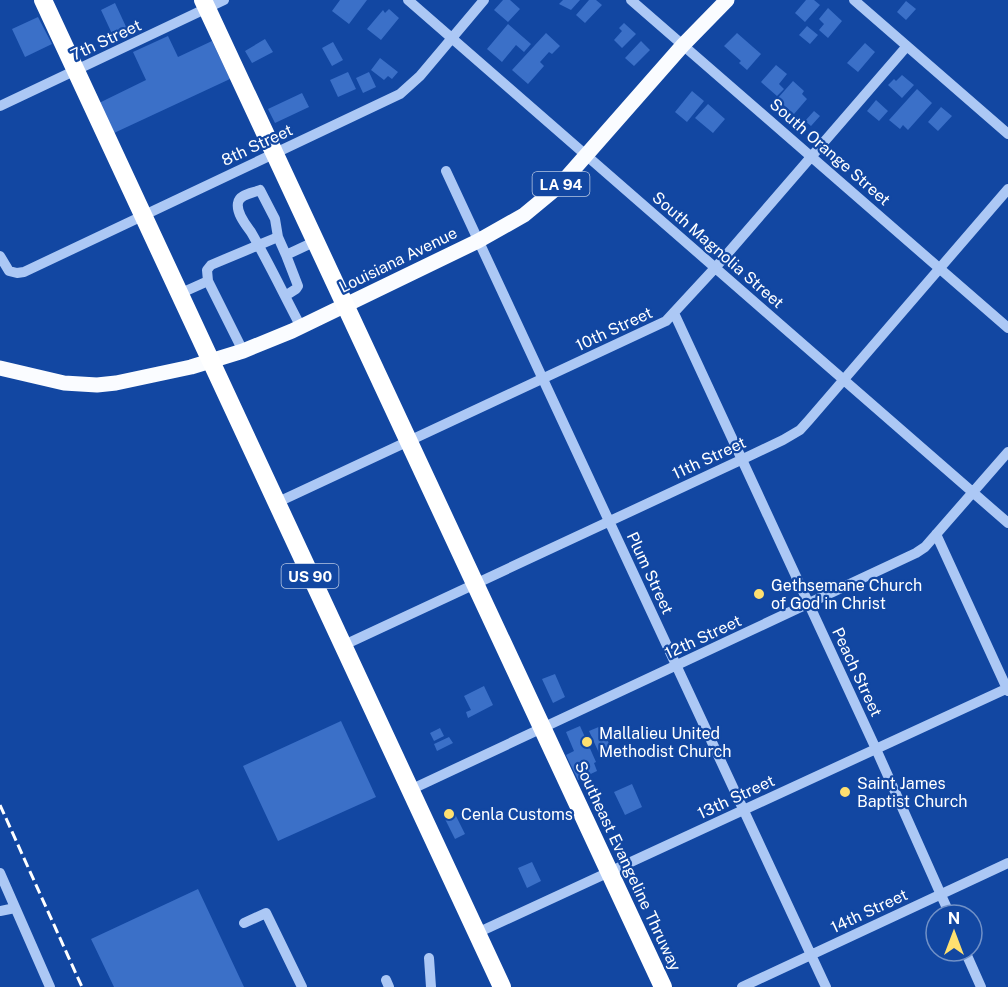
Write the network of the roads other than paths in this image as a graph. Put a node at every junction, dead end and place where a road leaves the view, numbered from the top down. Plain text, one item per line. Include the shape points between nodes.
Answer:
1 (43, 0) edge
2 (224, 0) edge
3 (408, 0) edge
4 (484, 0) edge
5 (631, 0) edge
6 (727, 0) edge
7 (854, 0) edge
8 (206, 4) edge
9 (451, 38) junction
10 (683, 45) junction
11 (907, 46) junction
12 (75, 71) junction
13 (0, 106) edge
14 (1008, 134) edge
15 (275, 154) junction
16 (585, 155) junction
17 (811, 156) junction
18 (446, 171) dead end
19 (1008, 189) edge
20 (143, 216) junction
21 (278, 237) junction
22 (316, 241) junction
23 (478, 241) junction
24 (259, 246) junction
25 (286, 255) junction
26 (0, 256) edge
27 (940, 267) junction
28 (715, 268) junction
29 (208, 280) junction
30 (179, 294) junction
31 (285, 296) junction
32 (346, 305) junction
33 (674, 313) junction
34 (301, 327) junction
35 (1008, 328) edge
36 (243, 351) junction
37 (211, 361) junction
38 (0, 368) edge
39 (543, 378) junction
40 (843, 380) junction
41 (410, 441) junction
42 (1008, 452) edge
43 (743, 459) junction
44 (973, 492) junction
45 (276, 503) junction
46 (609, 521) junction
47 (1008, 523) edge
48 (936, 534) junction
49 (476, 584) junction
50 (809, 603) junction
51 (342, 646) junction
52 (676, 666) junction
53 (1008, 689) edge
54 (543, 728) junction
55 (876, 749) junction
56 (410, 790) junction
57 (743, 810) junction
58 (1008, 863) edge
59 (0, 873) edge
60 (610, 873) junction
61 (941, 894) junction
62 (945, 903) edge
63 (15, 908) junction
64 (0, 911) edge
65 (244, 923) dead end
66 (477, 933) junction
67 (811, 955) junction
68 (429, 958) dead end
69 (970, 963) edge
70 (50, 987) edge
71 (302, 987) edge
72 (431, 987) edge
73 (502, 987) edge
74 (663, 987) edge
75 (742, 987) edge
76 (826, 987) edge
77 (981, 987) edge

1 - 12 highway, US 90
2 - 8 street, 7th Street
3 - 9 street, South Magnolia Street
4 - 9 street, 8th Street
5 - 10 street, South Orange Street
6 - 10 main road, Louisiana Avenue / LA 94
7 - 11 street
8 - 12 street, 7th Street
8 - 15 highway, Southeast Evangeline Thruway
9 - 15 street, 8th Street via 400,94
9 - 16 street, South Magnolia Street
10 - 16 main road, Louisiana Avenue / LA 94
10 - 17 street, South Orange Street
11 - 14 street
11 - 17 street, 10th Street
12 - 13 street, 7th Street
12 - 20 highway, US 90
15 - 20 street, 8th Street
15 - 22 highway, Southeast Evangeline Thruway
16 - 23 main road, Louisiana Avenue / LA 94 via 559,186 532,209
16 - 28 street, South Magnolia Street
17 - 27 street, South Orange Street
17 - 28 street, 10th Street
18 - 23 street, Plum Street
19 - 27 street, 11th Street
20 - 26 street, 8th Street via 24,272 12,273
20 - 30 highway, US 90
21 - 24 street
21 - 24 street via 275,219 261,190 241,196 237,207
21 - 25 street
22 - 25 street
22 - 32 highway, Southeast Evangeline Thruway
23 - 32 main road, Louisiana Avenue / LA 94
23 - 39 street, Plum Street
24 - 29 street via 211,265
24 - 31 street
25 - 31 street via 298,286
27 - 35 street, South Orange Street
27 - 40 street, 11th Street
28 - 33 street, 10th Street
28 - 40 street, South Magnolia Street
29 - 30 street
29 - 36 street
30 - 37 highway, US 90
31 - 34 street
32 - 34 main road, Louisiana Avenue
32 - 41 highway, Southeast Evangeline Thruway
33 - 39 street, 10th Street via 656,326
33 - 43 street, Peach Street
34 - 36 main road, Louisiana Avenue
36 - 37 main road, Louisiana Avenue
37 - 38 main road, Louisiana Avenue via 97,385 64,383
37 - 45 highway, US 90
39 - 41 street, 10th Street
39 - 46 street, Plum Street
40 - 43 street, 11th Street via 800,430
40 - 44 street, South Magnolia Street
41 - 45 street, 10th Street
41 - 49 highway, Southeast Evangeline Thruway
42 - 44 street, 12th Street
43 - 46 street, 11th Street
43 - 50 street, Peach Street
44 - 47 street, South Magnolia Street
44 - 48 street, 12th Street
45 - 51 highway, US 90
46 - 49 street, 11th Street
46 - 52 street, Plum Street
48 - 50 street, 12th Street via 916,553
48 - 53 street
49 - 51 street, 11th Street
49 - 54 highway, Southeast Evangeline Thruway
50 - 52 street, 12th Street
50 - 55 street, Peach Street
51 - 56 highway, US 90
52 - 54 street, 12th Street
52 - 57 street, Plum Street
53 - 55 street, 13th Street
54 - 56 street, 12th Street
54 - 60 highway, Southeast Evangeline Thruway
55 - 57 street, 13th Street
55 - 61 street, Peach Street
56 - 66 highway, US 90
57 - 60 street, 13th Street
57 - 67 street, Plum Street
58 - 61 street, 14th Street
59 - 63 street
60 - 66 street, 13th Street
60 - 74 highway, Southeast Evangeline Thruway
61 - 62 street, Peach Street
61 - 67 street, 14th Street
63 - 64 street
63 - 70 street
65 - 71 street via 266,913
66 - 73 highway, US 90
67 - 75 street, 14th Street
67 - 76 street, Plum Street
68 - 72 street
69 - 77 street

